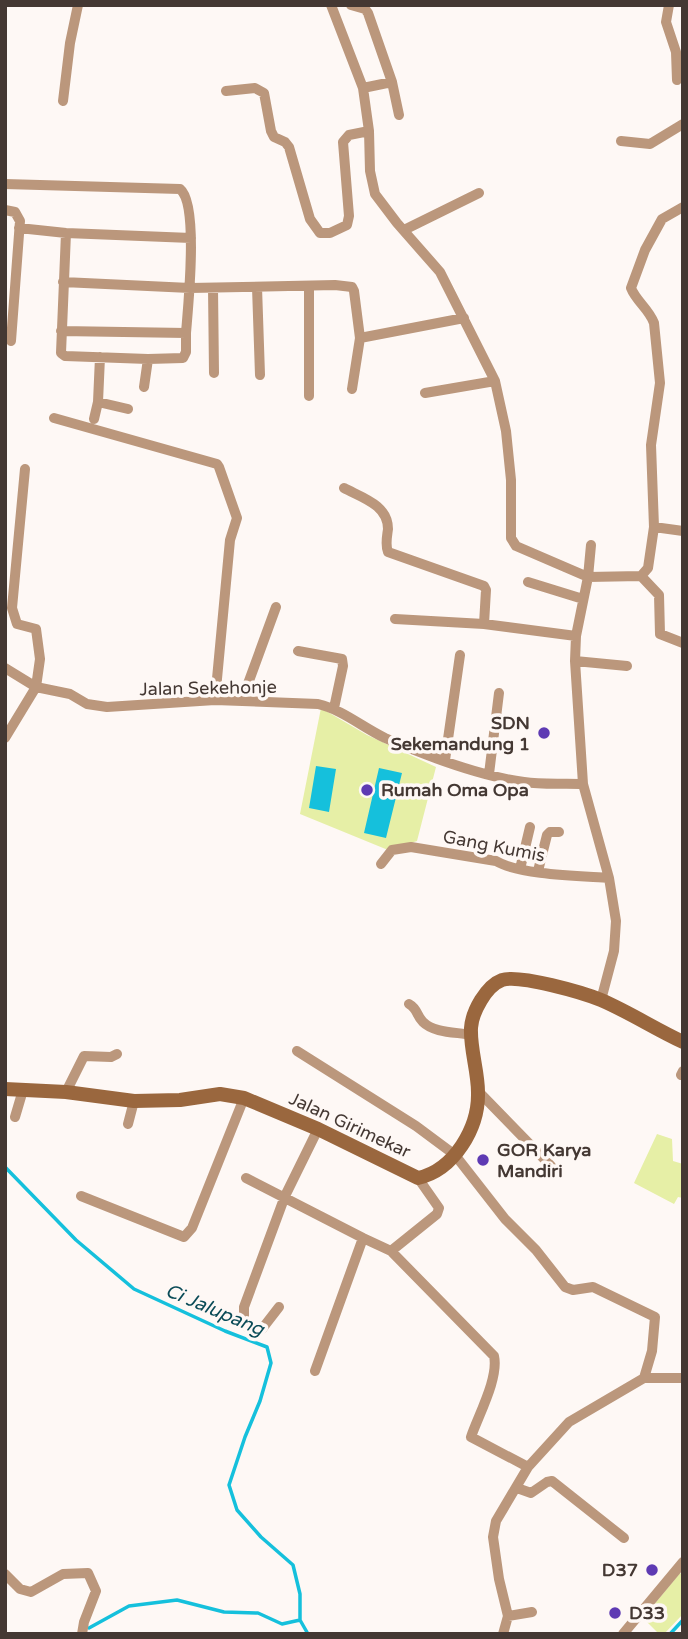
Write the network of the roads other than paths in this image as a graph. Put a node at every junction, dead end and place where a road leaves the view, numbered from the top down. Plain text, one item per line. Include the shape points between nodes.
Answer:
1 (78, 5) edge
2 (331, 5) edge
3 (351, 5) edge
4 (668, 5) edge
5 (677, 80) dead end
6 (392, 82) junction
7 (363, 88) junction
8 (226, 91) dead end
9 (63, 101) dead end
10 (399, 115) dead end
11 (683, 124) edge
12 (369, 131) junction
13 (621, 141) dead end
14 (5, 184) edge
15 (479, 193) dead end
16 (683, 207) edge
17 (5, 210) edge
18 (19, 228) junction
19 (404, 230) junction
20 (66, 233) junction
21 (191, 237) junction
22 (63, 282) junction
23 (309, 286) junction
24 (257, 287) junction
25 (190, 288) junction
26 (213, 288) junction
27 (464, 318) junction
28 (61, 331) junction
29 (186, 333) junction
30 (360, 338) junction
31 (11, 341) dead end
32 (100, 357) junction
33 (148, 359) junction
34 (214, 373) dead end
35 (260, 375) dead end
36 (495, 381) junction
37 (144, 387) dead end
38 (352, 389) dead end
39 (425, 393) dead end
40 (309, 396) dead end
41 (98, 402) junction
42 (128, 410) dead end
43 (54, 418) dead end
44 (94, 419) dead end
45 (25, 469) dead end
46 (344, 488) dead end
47 (654, 527) junction
48 (683, 531) edge
49 (591, 545) dead end
50 (641, 576) junction
51 (588, 577) junction
52 (528, 582) dead end
53 (583, 599) junction
54 (276, 607) dead end
55 (395, 619) dead end
56 (484, 624) junction
57 (576, 636) junction
58 (683, 643) edge
59 (298, 652) dead end
60 (460, 655) dead end
61 (575, 662) junction
62 (627, 666) dead end
63 (5, 668) edge
64 (34, 686) junction
65 (499, 693) dead end
66 (215, 700) junction
67 (243, 700) junction
68 (334, 708) junction
69 (5, 738) edge
70 (445, 760) junction
71 (489, 774) junction
72 (583, 784) junction
73 (530, 827) dead end
74 (559, 832) dead end
75 (381, 864) dead end
76 (520, 869) junction
77 (538, 872) junction
78 (609, 878) junction
79 (601, 1000) junction
80 (409, 1004) dead end
81 (471, 1035) junction
82 (683, 1042) edge
83 (297, 1051) dead end
84 (117, 1054) dead end
85 (5, 1089) edge
86 (23, 1090) junction
87 (478, 1091) junction
88 (66, 1092) junction
89 (244, 1098) junction
90 (134, 1101) junction
91 (15, 1117) dead end
92 (128, 1124) dead end
93 (318, 1129) junction
94 (455, 1155) junction
95 (551, 1166) dead end
96 (246, 1178) dead end
97 (418, 1178) junction
98 (81, 1196) dead end
99 (285, 1196) junction
100 (363, 1238) junction
101 (391, 1251) junction
102 (279, 1307) dead end
103 (315, 1371) dead end
104 (643, 1378) junction
105 (683, 1378) edge
106 (528, 1467) junction
107 (517, 1488) junction
108 (624, 1538) dead end
109 (682, 1563) edge
110 (5, 1574) edge
111 (532, 1612) dead end
112 (508, 1616) junction
113 (82, 1634) edge
114 (503, 1634) edge
115 (623, 1634) edge

1 - 9 street
2 - 7 street
3 - 6 street via 368,13
4 - 5 street via 666,22 676,52
6 - 7 street
6 - 10 street
7 - 12 street
8 - 12 street via 255,88 264,93 271,131 289,147 310,219 320,233 347,225 343,142 349,135
11 - 13 street via 650,144
12 - 19 street via 375,194
14 - 21 street via 180,189 186,197
15 - 19 street
16 - 47 street via 662,219 631,288 654,323 660,383 651,445
17 - 18 street via 18,215
18 - 20 street
18 - 31 street
19 - 27 street via 440,272
20 - 21 street
20 - 22 street
21 - 25 street
22 - 25 street
22 - 28 street
23 - 24 street
23 - 30 street via 352,287
23 - 40 street
24 - 26 street
24 - 35 street
25 - 26 street
25 - 29 street
26 - 34 street
27 - 30 street
27 - 36 street
28 - 29 street
28 - 32 street via 65,356
29 - 33 street via 183,358
30 - 38 street
32 - 33 street
32 - 41 street
33 - 37 street
36 - 39 street
36 - 51 street via 511,480 511,538 516,546
41 - 42 street
41 - 44 street
43 - 66 street via 219,467 237,518 230,540
45 - 64 street via 12,608 17,624 38,632 40,659
46 - 56 street via 385,513 388,552 484,586
47 - 48 street
47 - 50 street via 648,568
49 - 51 street
50 - 51 street
50 - 58 street via 659,594 660,634
51 - 53 street
52 - 53 street
53 - 57 street
54 - 67 street
55 - 56 street
56 - 57 street
57 - 61 street
59 - 68 street via 342,659
60 - 70 street
61 - 62 street
61 - 72 street
63 - 64 street, Jalan Sekehonje
64 - 66 street, Jalan Sekehonje via 107,707
64 - 69 street
65 - 71 street
66 - 67 street, Jalan Sekehonje
67 - 68 street, Jalan Sekehonje
68 - 70 street, Jalan Sekehonje via 385,737
70 - 71 street, Jalan Sekehonje
71 - 72 street, Jalan Sekehonje via 525,782
72 - 78 street
73 - 76 street
74 - 77 street via 547,835
75 - 76 street, Gang Kumis via 392,850 411,847
76 - 77 street, Gang Kumis
77 - 78 street, Gang Kumis
78 - 79 street via 616,921 614,951
79 - 81 street, Jalan Girimekar via 510,979 484,996 473,1017
79 - 82 street, Jalan Girimekar
80 - 81 street via 427,1025
81 - 87 street, Jalan Girimekar
83 - 94 street
84 - 88 street via 84,1056
85 - 86 street, Jalan Girimekar
86 - 88 street, Jalan Girimekar
86 - 91 street
87 - 94 street, Jalan Girimekar via 469,1136
87 - 95 street
88 - 90 street, Jalan Girimekar
89 - 90 street, Jalan Girimekar via 220,1094
89 - 93 street, Jalan Girimekar
89 - 98 street via 192,1228 184,1237
90 - 92 street
93 - 97 street, Jalan Girimekar
93 - 99 street
94 - 97 street, Jalan Girimekar via 430,1176
94 - 104 street via 565,1287 593,1287 654,1315 655,1332
96 - 99 street
97 - 101 street via 439,1208 437,1214
99 - 100 street
99 - 102 street via 244,1307 244,1324 250,1330 262,1329
100 - 101 street
100 - 103 street
101 - 106 street via 495,1358 471,1437
104 - 105 street
104 - 106 street via 569,1422
106 - 107 street
107 - 108 street via 531,1493 552,1481
107 - 112 street via 492,1530
109 - 115 street
110 - 113 street via 20,1589 31,1592 63,1574 88,1573 96,1591
111 - 112 street
112 - 114 street

